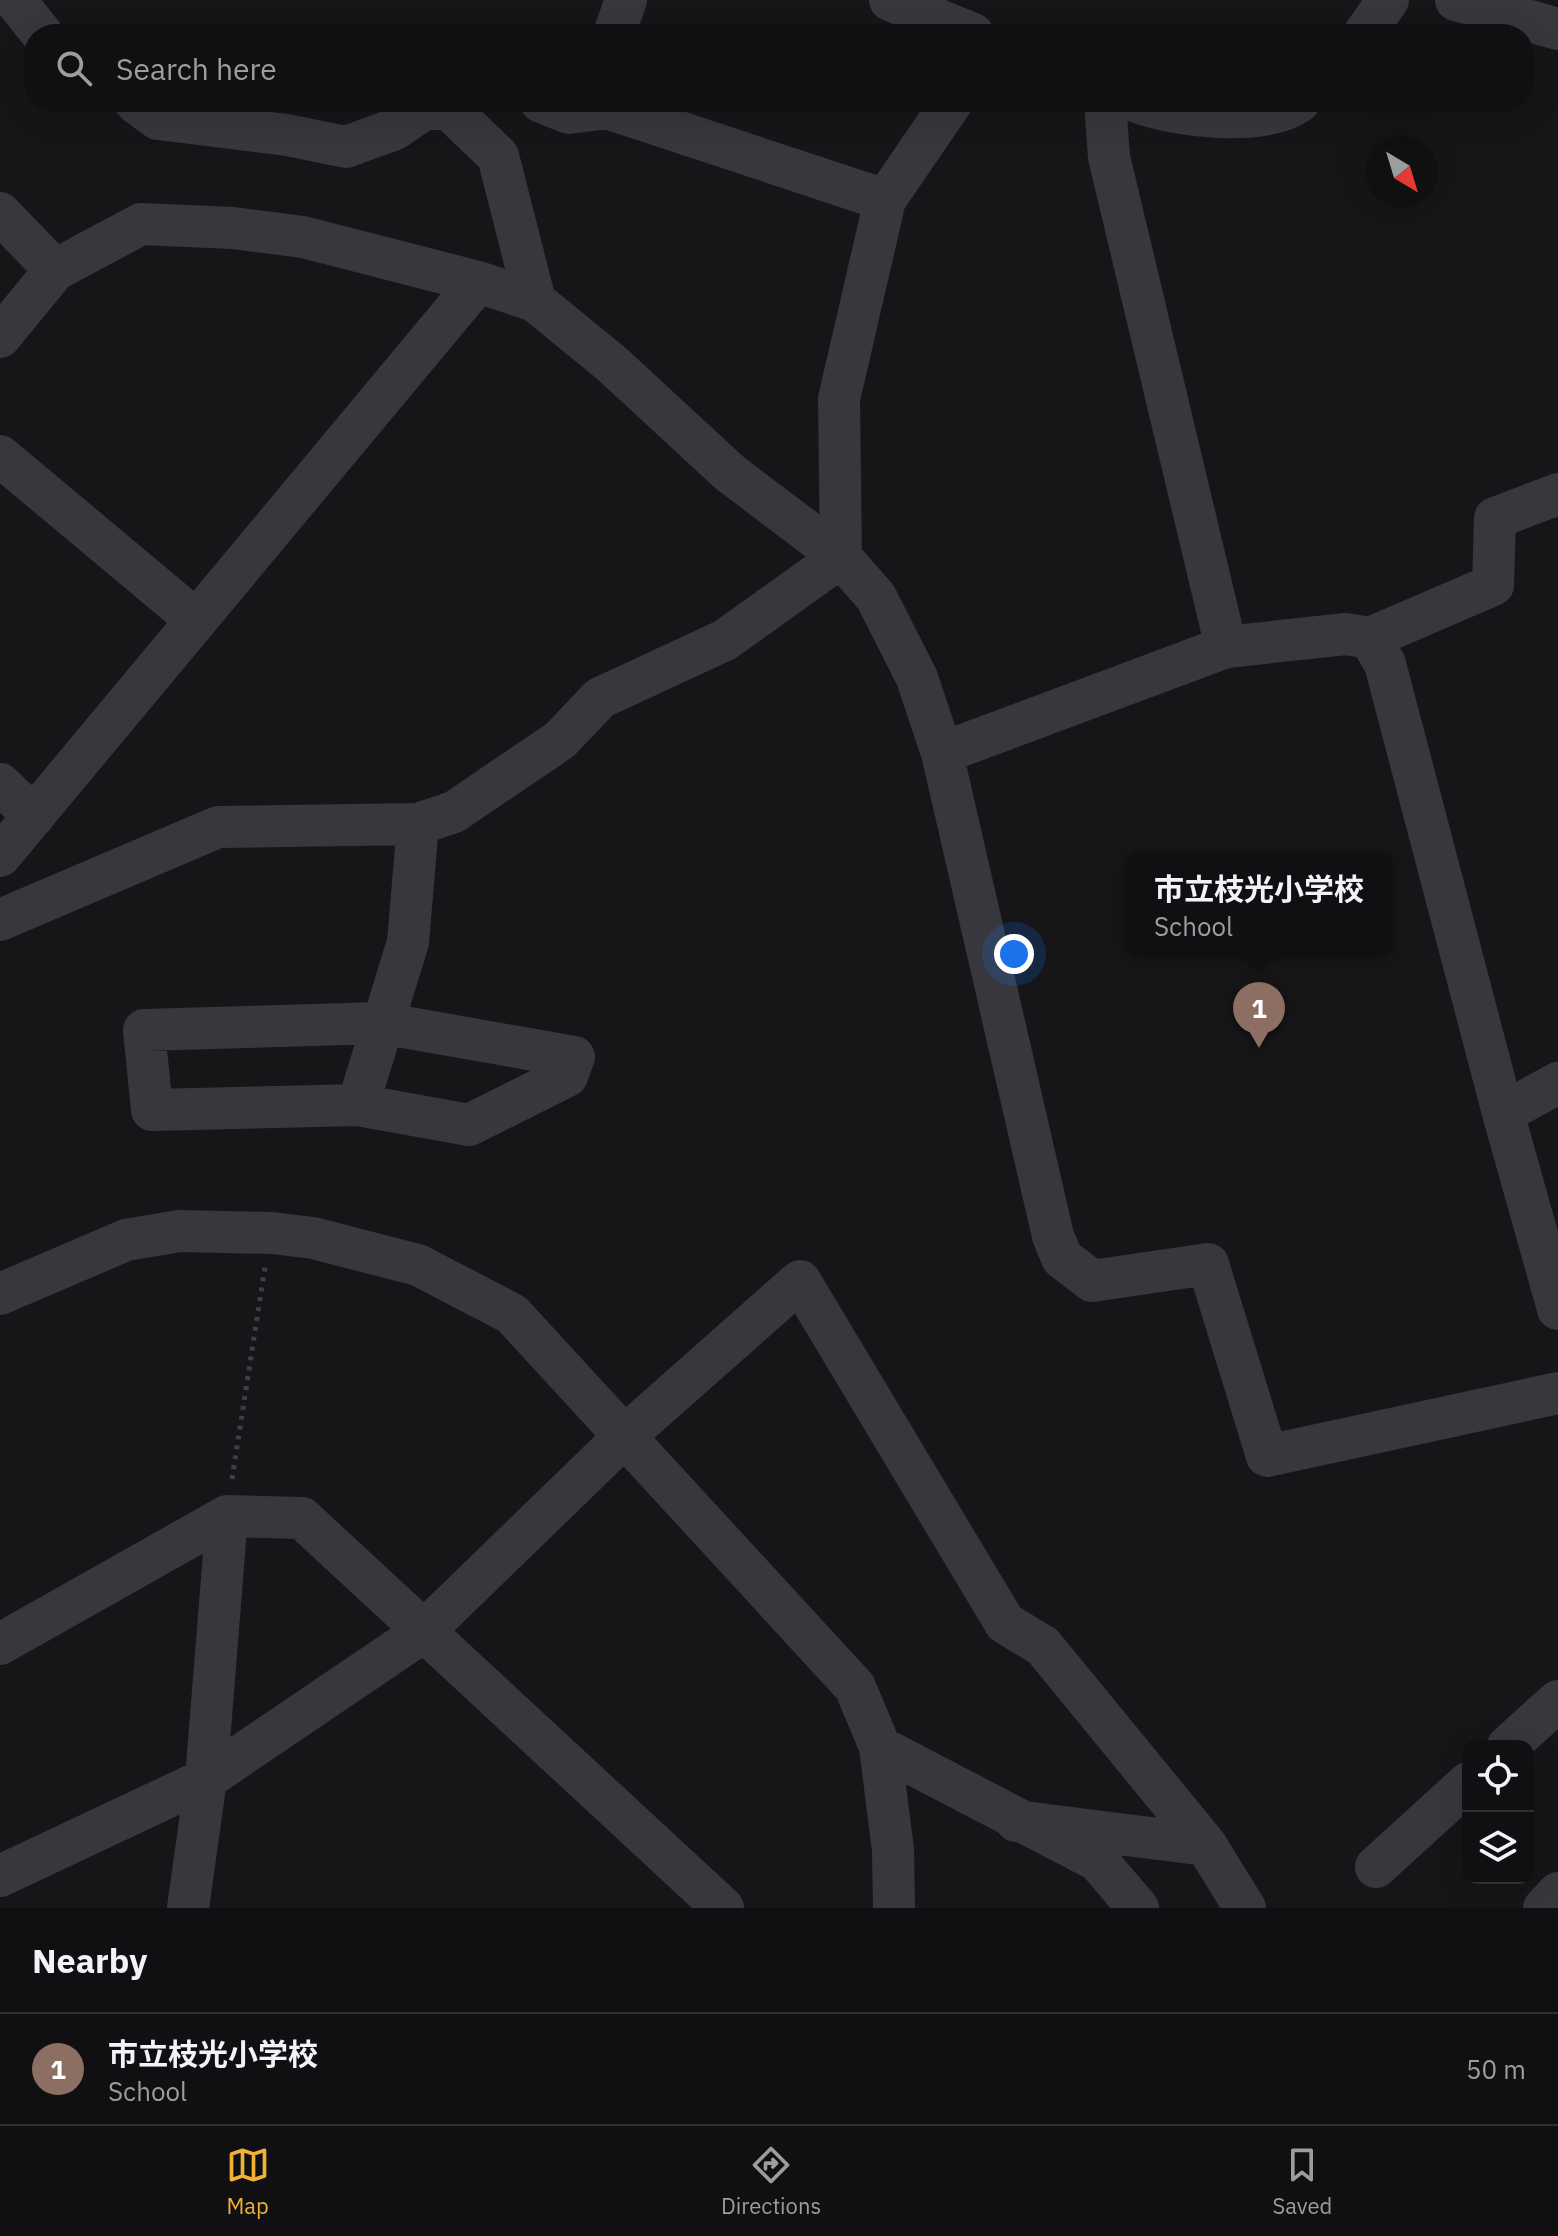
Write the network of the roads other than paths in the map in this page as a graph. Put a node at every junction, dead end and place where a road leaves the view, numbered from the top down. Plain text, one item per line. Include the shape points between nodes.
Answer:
1 (15, 0) edge
2 (626, 0) edge
3 (890, 0) edge
4 (1456, 0) edge
5 (34, 24) edge
6 (618, 24) edge
7 (949, 24) edge
8 (1558, 29) edge
9 (149, 112) edge
10 (420, 112) edge
11 (452, 112) edge
12 (619, 112) edge
13 (945, 112) edge
14 (1106, 112) edge
15 (1184, 112) edge
16 (1285, 112) edge
17 (885, 200) junction
18 (0, 213) edge
19 (55, 270) junction
20 (478, 282) junction
21 (535, 301) junction
22 (0, 337) edge
23 (0, 456) edge
24 (1558, 494) edge
25 (841, 557) junction
26 (196, 620) junction
27 (1370, 638) junction
28 (1226, 647) junction
29 (942, 753) junction
30 (0, 784) edge
31 (34, 816) junction
32 (418, 824) junction
33 (0, 856) edge
34 (0, 920) edge
35 (381, 1023) junction
36 (1558, 1083) edge
37 (358, 1105) junction
38 (1503, 1113) junction
39 (0, 1294) edge
40 (1558, 1309) edge
41 (1558, 1393) edge
42 (626, 1435) junction
43 (227, 1516) junction
44 (423, 1632) junction
45 (0, 1644) edge
46 (1558, 1701) edge
47 (1515, 1740) edge
48 (880, 1747) junction
49 (206, 1779) junction
50 (1462, 1788) edge
51 (1016, 1821) junction
52 (1206, 1845) junction
53 (1376, 1867) dead end
54 (0, 1876) edge
55 (1558, 1893) edge
56 (188, 1908) edge
57 (723, 1908) edge
58 (894, 1908) edge
59 (1138, 1908) edge
60 (1245, 1908) edge
61 (1544, 1908) edge

1 - 5 street
2 - 6 street
3 - 7 street
4 - 8 street
9 - 10 street via 158,119 346,147 395,129
11 - 21 street via 498,156
12 - 17 street
13 - 17 street
14 - 28 street via 1109,157
15 - 16 street via 1242,118
17 - 25 street via 839,399
18 - 19 street
19 - 20 street via 141,224 303,237
19 - 22 street
20 - 21 street
20 - 26 street
21 - 25 street via 730,473
23 - 26 street
24 - 27 street via 1495,518 1493,585
25 - 29 street via 876,597 917,678
25 - 32 street via 725,640 600,698 560,740 454,812
26 - 31 street
27 - 28 street via 1346,634
27 - 38 street via 1385,664
28 - 29 street
29 - 41 street via 1001,1022 1062,1258 1092,1281 1208,1264 1267,1456
30 - 31 street
31 - 33 street
32 - 34 street via 218,827
32 - 35 street via 408,942
35 - 37 street
35 - 37 street via 574,1057 567,1076 469,1125
35 - 37 street via 144,1030 152,1110
36 - 38 street
38 - 40 street
39 - 42 street via 126,1240 179,1231 267,1259 313,1238 418,1265 512,1314
42 - 44 street
42 - 48 street via 855,1687
42 - 52 street via 800,1281 1005,1623 1043,1646
43 - 44 street via 302,1518
43 - 45 street
43 - 49 street
44 - 49 street
44 - 57 street
46 - 47 street
48 - 51 street
48 - 58 street via 893,1850
49 - 54 street
49 - 56 street
50 - 53 street
51 - 52 street
51 - 59 street via 1098,1861
52 - 60 street
55 - 61 street

